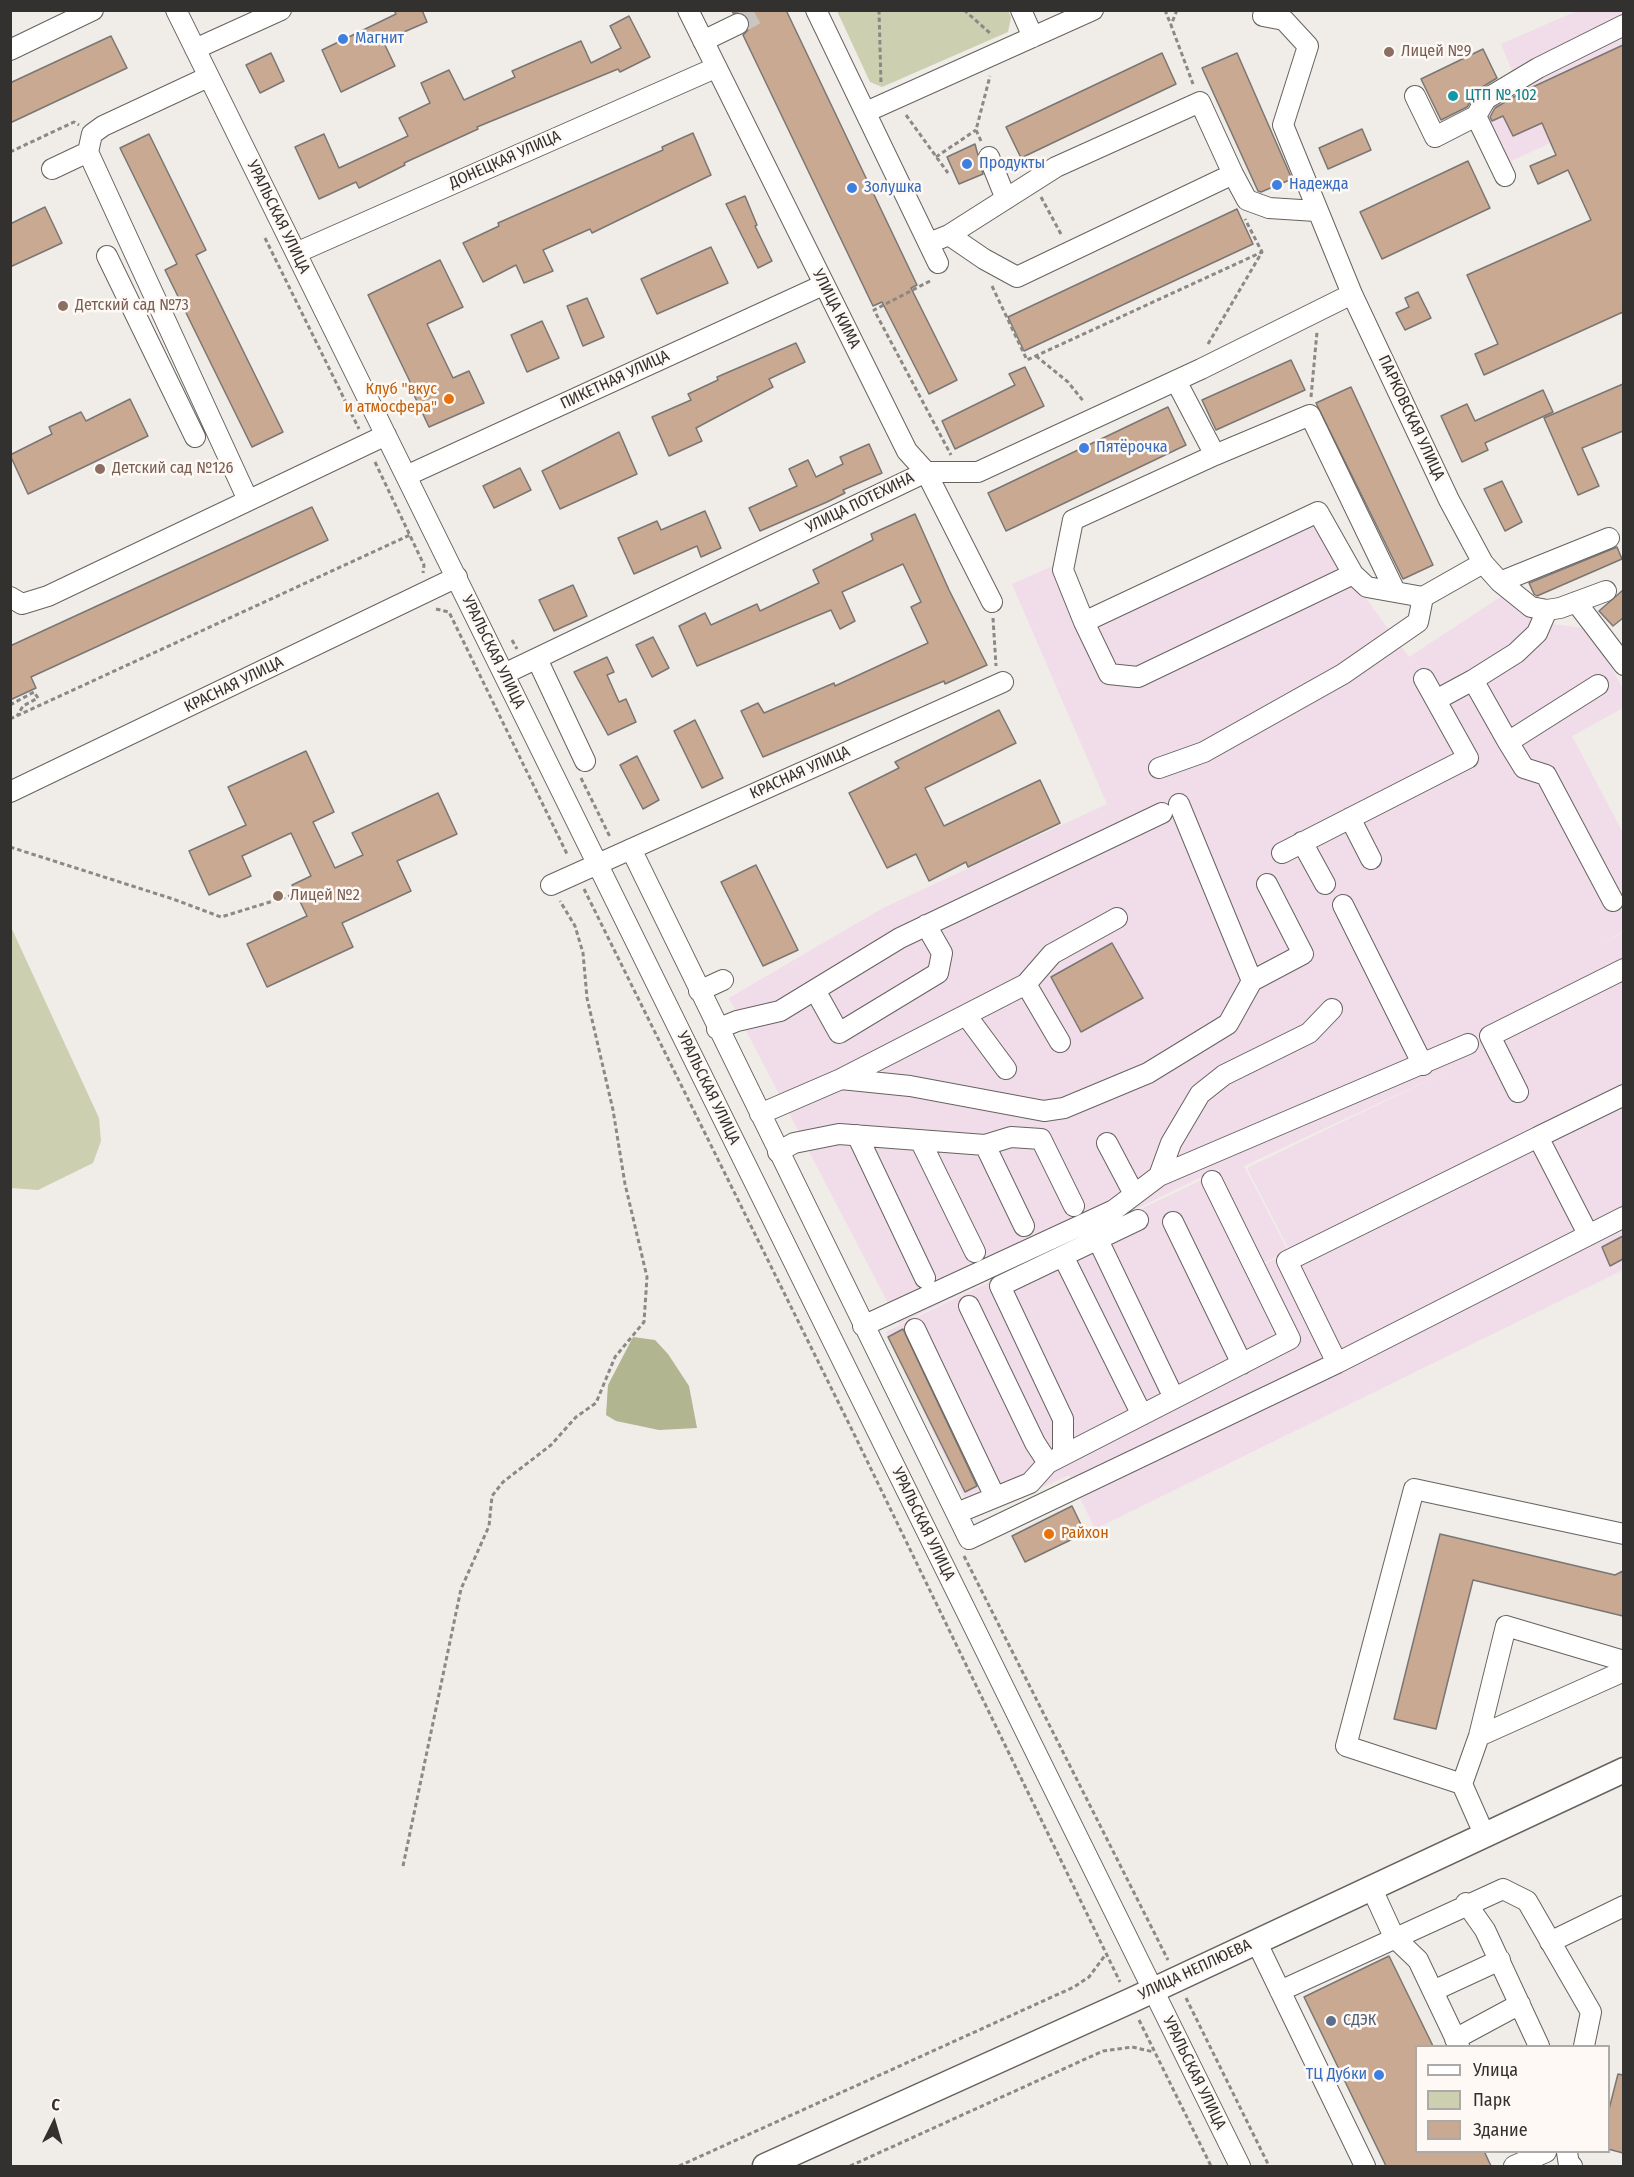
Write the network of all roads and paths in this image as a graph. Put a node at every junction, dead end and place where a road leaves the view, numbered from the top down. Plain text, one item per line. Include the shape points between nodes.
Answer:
1 (93, 10) edge
2 (176, 10) edge
3 (281, 10) edge
4 (688, 10) edge
5 (816, 10) edge
6 (879, 10) edge
7 (964, 10) edge
8 (1021, 10) edge
9 (1093, 10) edge
10 (1165, 10) edge
11 (1178, 10) edge
12 (1263, 16) dead end
13 (738, 24) tunnel mouth
14 (1171, 25) junction
15 (1623, 25) edge
16 (1033, 37) junction
17 (703, 41) junction
18 (10, 50) edge
19 (195, 50) junction
20 (1002, 51) junction
21 (715, 68) junction
22 (208, 77) junction
23 (1415, 96) dead end
24 (1200, 102) junction
25 (881, 106) junction
26 (1476, 116) junction
27 (976, 130) junction
28 (90, 143) junction
29 (10, 152) edge
30 (936, 157) junction
31 (989, 157) joint
32 (52, 169) dead end
33 (948, 173) dead end
34 (1233, 174) junction
35 (1505, 176) dead end
36 (1033, 182) junction
37 (1006, 199) junction
38 (1247, 200) junction
39 (1317, 211) junction
40 (263, 234) dead end
41 (950, 235) junction
42 (929, 243) junction
43 (131, 245) junction
44 (1070, 251) junction
45 (1262, 252) junction
46 (296, 253) junction
47 (984, 260) junction
48 (938, 263) joint
49 (823, 285) junction
50 (1352, 294) junction
51 (1317, 324) dead end
52 (1036, 356) junction
53 (1201, 369) junction
54 (1176, 381) junction
55 (1310, 415) junction
56 (1094, 418) junction
57 (386, 435) junction
58 (217, 436) junction
59 (366, 444) junction
60 (1215, 455) junction
61 (926, 472) junction
62 (960, 472) junction
63 (406, 476) junction
64 (248, 500) junction
65 (410, 535) junction
66 (1608, 538) dead end
67 (1483, 563) junction
68 (1353, 573) junction
69 (457, 577) junction
70 (1500, 582) junction
71 (427, 591) junction
72 (1395, 591) junction
73 (1606, 591) dead end
74 (10, 597) edge
75 (1423, 597) junction
76 (992, 602) joint
77 (1576, 602) junction
78 (1539, 609) junction
79 (1084, 622) junction
80 (537, 659) junction
81 (1623, 665) edge
82 (504, 674) junction
83 (1000, 675) joint
84 (1424, 679) dead end
85 (1473, 681) junction
86 (1598, 685) dead end
87 (1436, 700) junction
88 (10, 705) edge
89 (16, 717) junction
90 (10, 719) edge
91 (1508, 742) junction
92 (585, 760) dead end
93 (1160, 768) dead end
94 (10, 792) edge
95 (1350, 818) junction
96 (1302, 842) junction
97 (10, 847) edge
98 (631, 849) junction
99 (1282, 853) dead end
100 (1371, 859) dead end
101 (597, 864) junction
102 (576, 874) junction
103 (1266, 884) dead end
104 (1325, 884) dead end
105 (551, 885) joint
106 (297, 894) dead end
107 (1613, 901) dead end
108 (1343, 905) dead end
109 (1117, 918) dead end
110 (926, 925) junction
111 (1623, 969) edge
112 (723, 980) dead end
113 (1252, 981) junction
114 (1026, 984) junction
115 (815, 990) junction
116 (699, 991) junction
117 (1332, 1010) dead end
118 (966, 1015) junction
119 (717, 1029) junction
120 (1060, 1042) dead end
121 (1468, 1044) dead end
122 (1423, 1065) junction
123 (1006, 1069) dead end
124 (841, 1079) junction
125 (1518, 1092) dead end
126 (1623, 1095) edge
127 (760, 1114) junction
128 (857, 1135) junction
129 (1538, 1137) junction
130 (920, 1140) junction
131 (1107, 1143) dead end
132 (985, 1145) junction
133 (777, 1152) junction
134 (1159, 1176) junction
135 (1212, 1181) dead end
136 (1134, 1194) junction
137 (1074, 1206) dead end
138 (1623, 1216) edge
139 (1138, 1220) dead end
140 (1173, 1222) dead end
141 (1024, 1226) dead end
142 (1588, 1234) junction
143 (1098, 1240) junction
144 (975, 1252) dead end
145 (1063, 1257) junction
146 (925, 1278) dead end
147 (969, 1306) dead end
148 (863, 1326) junction
149 (915, 1329) dead end
150 (1337, 1363) junction
151 (1242, 1364) junction
152 (1174, 1398) junction
153 (1142, 1415) junction
154 (1055, 1459) junction
155 (995, 1497) junction
156 (957, 1513) junction
157 (1623, 1534) edge
158 (1623, 1661) edge
159 (1623, 1671) edge
160 (1479, 1736) junction
161 (1623, 1770) edge
162 (1462, 1784) junction
163 (1485, 1836) junction
164 (403, 1866) dead end
165 (1372, 1889) junction
166 (1466, 1903) junction
167 (1623, 1906) edge
168 (1394, 1937) junction
169 (1256, 1941) junction
170 (1550, 1942) junction
171 (1106, 1954) junction
172 (1500, 1960) junction
173 (1153, 1990) junction
174 (1280, 1991) junction
175 (1433, 1991) junction
176 (1130, 2001) junction
177 (1520, 2004) junction
178 (1457, 2043) edge
179 (1539, 2045) edge
180 (1584, 2045) edge
181 (1154, 2052) junction
182 (1539, 2153) edge
183 (1513, 2161) edge
184 (679, 2166) edge
185 (765, 2166) edge
186 (850, 2166) edge
187 (1211, 2166) edge
188 (1240, 2166) edge
189 (1365, 2166) edge

1 - 18 street
2 - 19 street, УРАЛЬСКАЯ УЛИЦА
3 - 19 street
4 - 17 street, УЛИЦА КИМА
5 - 25 street
6 - 25 path
7 - 20 path
8 - 16 street
9 - 16 street
10 - 14 path
11 - 14 path
12 - 39 street, ПАРКОВСКАЯ УЛИЦА via 1284,20 1308,46 1283,125
13 - 17 street
14 - 24 path
15 - 26 street via 1486,99
16 - 20 street
17 - 21 street, УЛИЦА КИМА
19 - 22 street, УРАЛЬСКАЯ УЛИЦА
20 - 25 street
20 - 27 path
21 - 46 street, ДОНЕЦКАЯ УЛИЦА
21 - 49 street, УЛИЦА КИМА
22 - 28 street
22 - 46 street, УРАЛЬСКАЯ УЛИЦА
23 - 26 street via 1434,137
24 - 34 street
24 - 36 street via 1056,167
25 - 30 path
25 - 42 street
26 - 35 street
27 - 30 path
27 - 31 path
28 - 29 path via 74,122
28 - 32 street
28 - 43 street
30 - 33 path
31 - 37 street
34 - 38 street
34 - 44 street
36 - 37 street
36 - 44 path
37 - 41 street
38 - 39 street via 1269,208
38 - 45 path via 1238,205
39 - 50 street, ПАРКОВСКАЯ УЛИЦА
40 - 59 path
41 - 42 street
41 - 47 street
42 - 48 street
43 - 58 street
43 - 58 street via 101,259 186,439
44 - 47 street via 1017,277
45 - 52 path
45 - 53 path via 1197,362
46 - 57 street, УРАЛЬСКАЯ УЛИЦА
47 - 52 path via 988,277 1027,360
48 - 62 path via 946,272 874,310
49 - 61 street, УЛИЦА КИМА via 907,451
49 - 63 street, ПИКЕТНАЯ УЛИЦА
50 - 53 street, УЛИЦА ПОТЕХИНА
50 - 67 street, ПАРКОВСКАЯ УЛИЦА
51 - 55 path
52 - 56 path via 1068,382
53 - 54 street, УЛИЦА ПОТЕХИНА
54 - 56 street, УЛИЦА ПОТЕХИНА
54 - 60 street
55 - 60 street
55 - 72 street
56 - 62 street, УЛИЦА ПОТЕХИНА via 978,472
57 - 59 street
57 - 63 street, УРАЛЬСКАЯ УЛИЦА
58 - 64 street
59 - 64 street
59 - 65 path
60 - 79 street via 1073,520 1063,570
61 - 62 street, УЛИЦА ПОТЕХИНА
61 - 76 street, УЛИЦА КИМА
61 - 80 street, УЛИЦА ПОТЕХИНА
63 - 69 street, УРАЛЬСКАЯ УЛИЦА
64 - 74 street via 48,596 22,604
65 - 71 path via 424,566 422,580
65 - 89 path
66 - 70 street
67 - 70 street, ПАРКОВСКАЯ УЛИЦА
67 - 75 street
68 - 72 street via 1367,587
68 - 79 street via 1138,677 1109,674
68 - 79 street via 1318,512
69 - 71 street, КРАСНАЯ УЛИЦА
69 - 82 street, УРАЛЬСКАЯ УЛИЦА
70 - 78 street, ПАРКОВСКАЯ УЛИЦА
71 - 94 street, КРАСНАЯ УЛИЦА
71 - 102 path via 435,609 448,612
72 - 75 street
73 - 77 street
75 - 93 street via 1418,622 1343,674 1204,752
76 - 83 path
77 - 78 street
77 - 81 street
78 - 85 street via 1536,633
80 - 82 street, УЛИЦА ПОТЕХИНА
80 - 92 street
82 - 101 street, УРАЛЬСКАЯ УЛИЦА
83 - 98 street, КРАСНАЯ УЛИЦА
84 - 87 street
85 - 87 street
85 - 91 street
86 - 91 street
87 - 95 street via 1468,758
88 - 89 path via 34,692 38,698 23,706
89 - 90 path
91 - 107 street via 1524,768 1546,775
95 - 96 street
95 - 100 street
96 - 99 street
96 - 104 street
97 - 106 path via 221,918
98 - 101 street, КРАСНАЯ УЛИЦА
98 - 116 street
101 - 102 street, КРАСНАЯ УЛИЦА
101 - 173 street, УРАЛЬСКАЯ УЛИЦА
102 - 105 street, КРАСНАЯ УЛИЦА
102 - 171 path
103 - 113 street via 1303,954
105 - 164 path via 575,926 583,953 587,998 647,1277 644,1322 615,1357 596,1403 503,1482 492,1496 489,1526 461,1589
108 - 122 street
109 - 114 street via 1052,954
110 - 113 street via 1170,809
110 - 115 street
110 - 115 street via 942,953 938,973 839,1033
111 - 125 street via 1490,1036
112 - 116 street
113 - 124 street via 1228,1024 1148,1073 1065,1108 1044,1112 910,1086
114 - 118 street
114 - 120 street
115 - 119 street via 780,1011
116 - 119 street
117 - 134 street via 1309,1033 1245,1064 1200,1094 1170,1143
118 - 123 street
118 - 124 street
119 - 127 street
121 - 122 street
122 - 134 street
124 - 127 street
126 - 129 street
127 - 133 street
128 - 130 street
128 - 133 street via 839,1134 805,1141
128 - 146 street
129 - 142 street
129 - 150 street via 1287,1261
130 - 132 street
130 - 144 street
131 - 136 street
132 - 137 street via 1011,1137 1041,1138
132 - 141 street
133 - 148 street
134 - 136 street
135 - 151 street via 1290,1339
136 - 148 street via 1114,1210
138 - 142 street
139 - 143 street
140 - 151 street
142 - 150 street
143 - 145 street
143 - 152 street
145 - 153 street
145 - 154 street via 1000,1286 1063,1419
147 - 154 street via 1035,1443
148 - 156 street
149 - 155 street
150 - 156 street via 969,1539
151 - 152 street
152 - 153 street
153 - 154 street
154 - 155 street via 1030,1483
155 - 156 street
157 - 162 street via 1414,1489 1346,1746
158 - 160 street via 1506,1626
159 - 160 street
160 - 162 street
161 - 163 main road, УЛИЦА НЕПЛЮЕВА
162 - 163 street
163 - 165 main road, УЛИЦА НЕПЛЮЕВА
165 - 168 street
165 - 169 main road, УЛИЦА НЕПЛЮЕВА
166 - 168 street
166 - 170 street via 1503,1888 1527,1901
166 - 172 street
167 - 170 street
168 - 174 street
168 - 175 street via 1419,1960
169 - 173 main road, УЛИЦА НЕПЛЮЕВА
169 - 174 street
170 - 180 street via 1591,2012
171 - 176 path
171 - 184 path via 1089,1977 1074,1987
172 - 175 street
172 - 177 street
173 - 176 main road, УЛИЦА НЕПЛЮЕВА
173 - 188 street, УРАЛЬСКАЯ УЛИЦА
174 - 189 street
175 - 178 street
176 - 181 path
176 - 185 main road, УЛИЦА НЕПЛЮЕВА
177 - 178 street
177 - 179 street
181 - 186 path via 1126,2047 1103,2051
181 - 187 path
182 - 183 street

